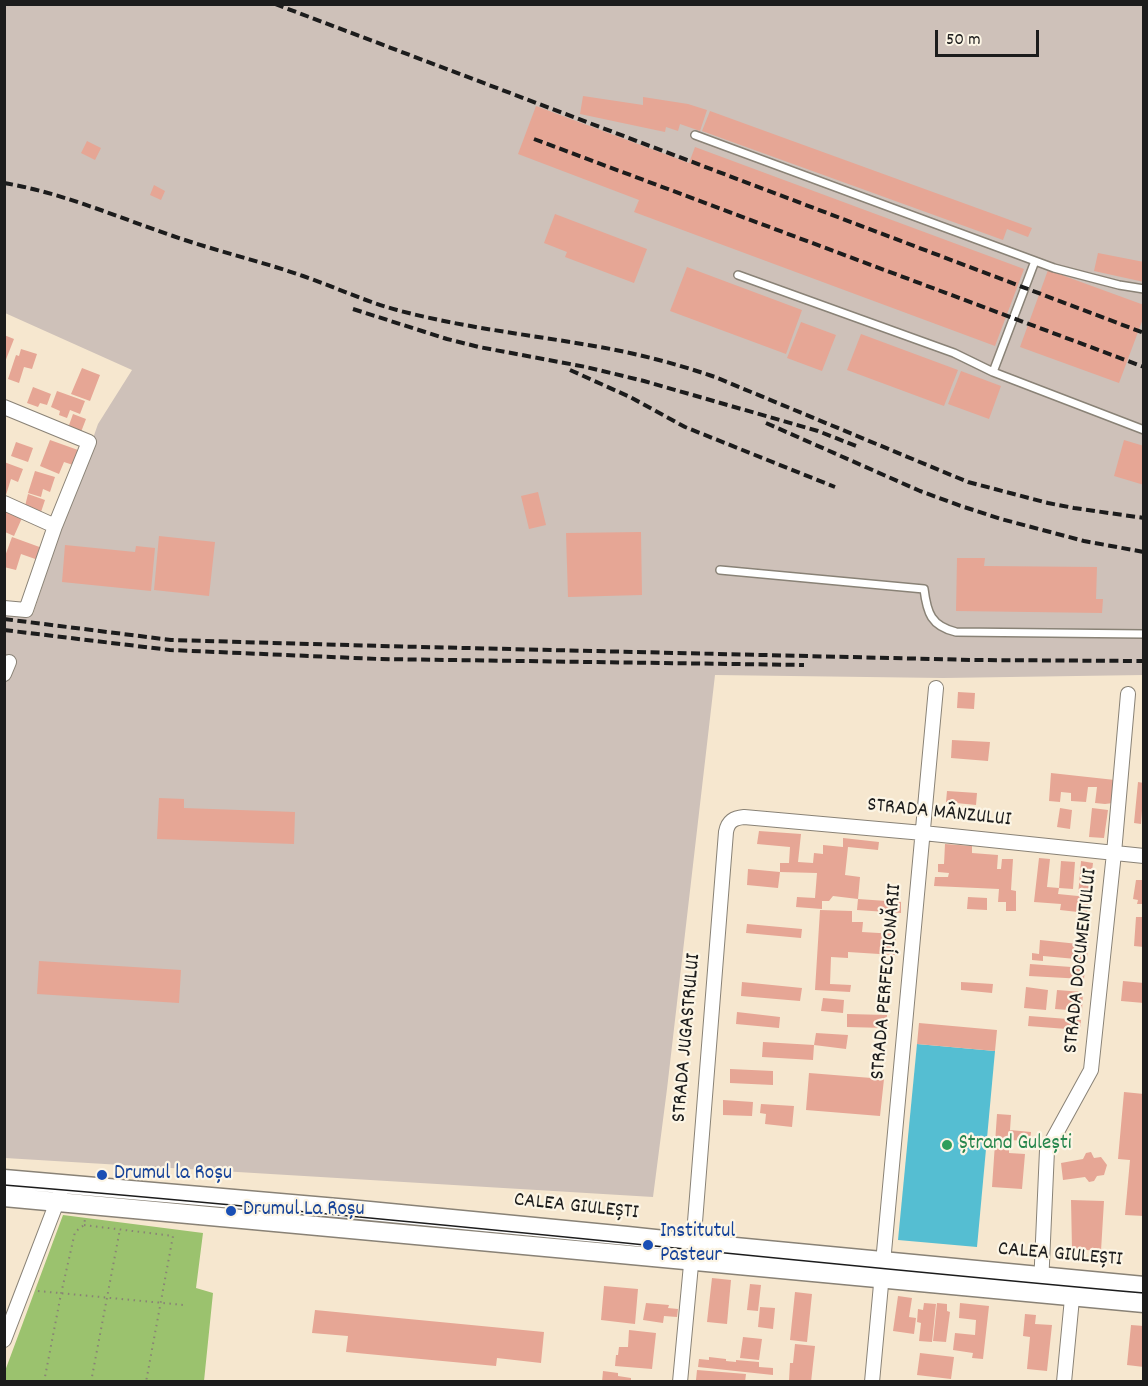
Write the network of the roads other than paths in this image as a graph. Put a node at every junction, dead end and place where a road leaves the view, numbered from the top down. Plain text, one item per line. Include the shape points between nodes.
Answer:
1 (695, 135) dead end
2 (1035, 261) junction
3 (738, 275) dead end
4 (1143, 289) edge
5 (993, 372) junction
6 (4, 407) edge
7 (1143, 430) edge
8 (4, 503) edge
9 (55, 526) junction
10 (720, 570) dead end
11 (4, 608) edge
12 (1143, 634) edge
13 (936, 688) dead end
14 (1128, 694) dead end
15 (731, 821) joint
16 (923, 833) junction
17 (1114, 853) junction
18 (1143, 856) edge
19 (4, 1179) edge
20 (64, 1183) junction
21 (4, 1197) edge
22 (57, 1202) junction
23 (692, 1252) junction
24 (883, 1271) junction
25 (1041, 1286) junction
26 (1143, 1286) edge
27 (1073, 1288) junction
28 (1143, 1303) edge
29 (4, 1340) edge
30 (680, 1382) edge
31 (872, 1382) edge
32 (1064, 1382) edge

1 - 2 lane
2 - 4 lane
2 - 5 lane
3 - 5 lane via 954,353
5 - 7 lane
6 - 9 street via 89,442
8 - 9 street
9 - 11 street via 26,610
10 - 12 lane via 924,589 934,621 956,632
13 - 16 street, STRADA PERFECȚIONĂRII
14 - 17 street, STRADA DOCUMENTULUI
15 - 16 street, STRADA MÂNZULUI via 744,817
15 - 23 street, STRADA JUGASTRULUI via 726,832
16 - 17 street, STRADA MÂNZULUI
16 - 24 street, STRADA PERFECȚIONĂRII
17 - 18 street, STRADA MÂNZULUI
17 - 25 street, STRADA DOCUMENTULUI via 1091,1070 1047,1150
19 - 20 main road, CALEA GIULEȘTI
20 - 22 street
20 - 23 main road, CALEA GIULEȘTI via 627,1236
21 - 22 main road, CALEA GIULEȘTI
22 - 23 main road, CALEA GIULEȘTI
22 - 29 street
23 - 24 main road, CALEA GIULEȘTI
23 - 30 street, STRADA JUGASTRULUI
24 - 25 main road, CALEA GIULEȘTI
24 - 31 street, STRADA PERFECȚIONĂRII
25 - 27 main road, CALEA GIULEȘTI
26 - 27 main road, CALEA GIULEȘTI
27 - 28 main road, CALEA GIULEȘTI
27 - 32 street

